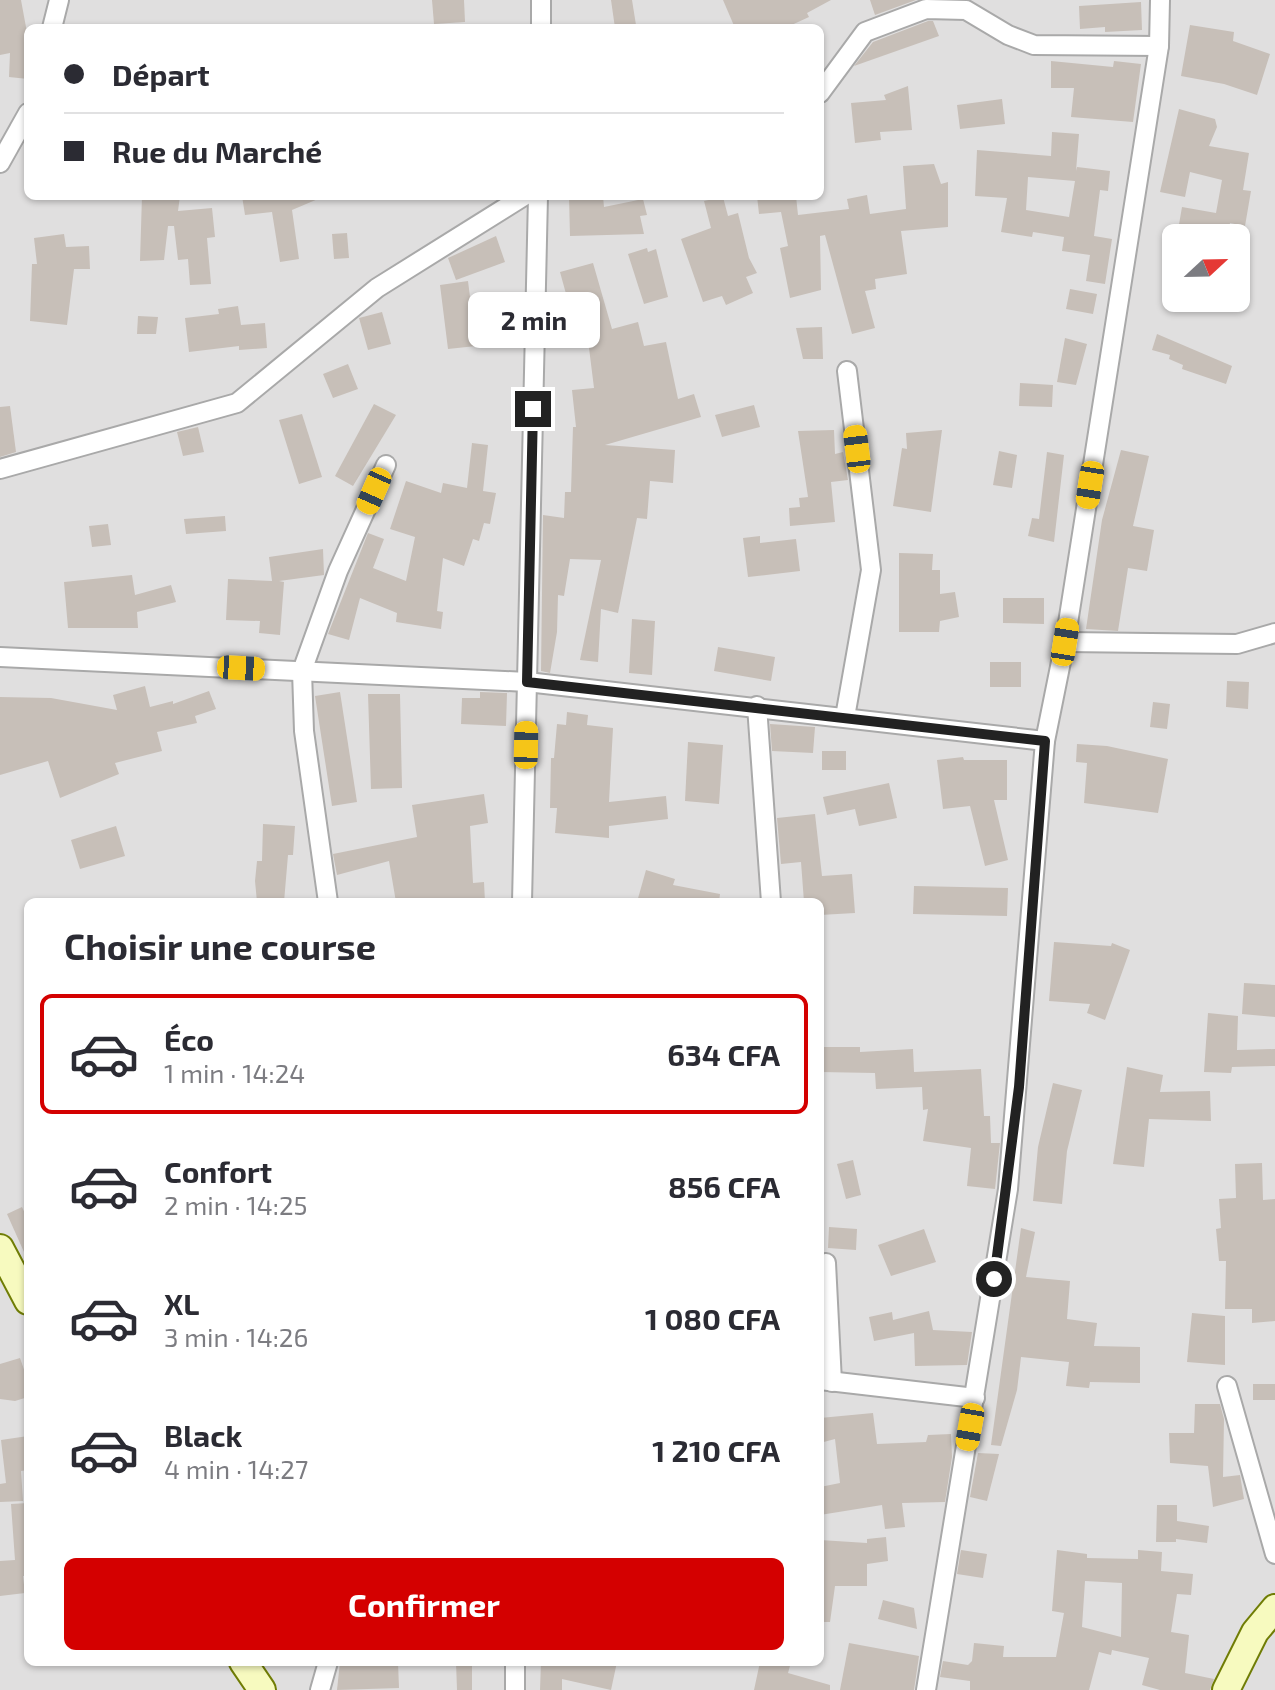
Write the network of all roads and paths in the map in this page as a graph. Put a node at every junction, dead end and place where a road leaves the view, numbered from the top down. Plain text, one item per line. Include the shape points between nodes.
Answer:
1 (59, 0) edge
2 (541, 0) edge
3 (1160, 0) edge
4 (53, 24) edge
5 (541, 24) edge
6 (1159, 46) junction
7 (824, 88) edge
8 (24, 120) edge
9 (0, 163) edge
10 (518, 200) edge
11 (538, 200) edge
12 (847, 371) dead end
13 (386, 465) dead end
14 (0, 469) edge
15 (1275, 633) edge
16 (1065, 642) junction
17 (0, 657) edge
18 (302, 671) junction
19 (527, 682) junction
20 (757, 706) junction
21 (845, 717) junction
22 (1045, 741) junction
23 (327, 898) edge
24 (522, 898) edge
25 (771, 898) edge
26 (0, 1248) edge
27 (826, 1263) dead end
28 (24, 1293) edge
29 (826, 1381) edge
30 (1227, 1386) dead end
31 (975, 1398) junction
32 (1275, 1554) edge
33 (1275, 1608) edge
34 (246, 1666) edge
35 (327, 1666) edge
36 (515, 1666) edge
37 (262, 1690) edge
38 (320, 1690) edge
39 (515, 1690) edge
40 (926, 1690) edge
41 (1226, 1690) edge

1 - 4 street
2 - 5 street
3 - 6 street
6 - 7 street via 1034,45 966,10 926,9 865,32
6 - 16 street
8 - 9 street
10 - 14 street via 377,288 237,403
11 - 19 street
12 - 21 street via 871,570
13 - 18 street via 338,571
15 - 16 street via 1237,644
16 - 22 street
17 - 18 street
18 - 19 street
18 - 23 street via 304,731
19 - 20 street
19 - 24 street
20 - 21 street
20 - 25 street
21 - 22 street
22 - 31 street via 1019,1087
26 - 28 street
27 - 29 street
29 - 31 street
30 - 32 street
31 - 40 street
33 - 41 street via 1255,1632
34 - 37 street
35 - 38 street
36 - 39 street

